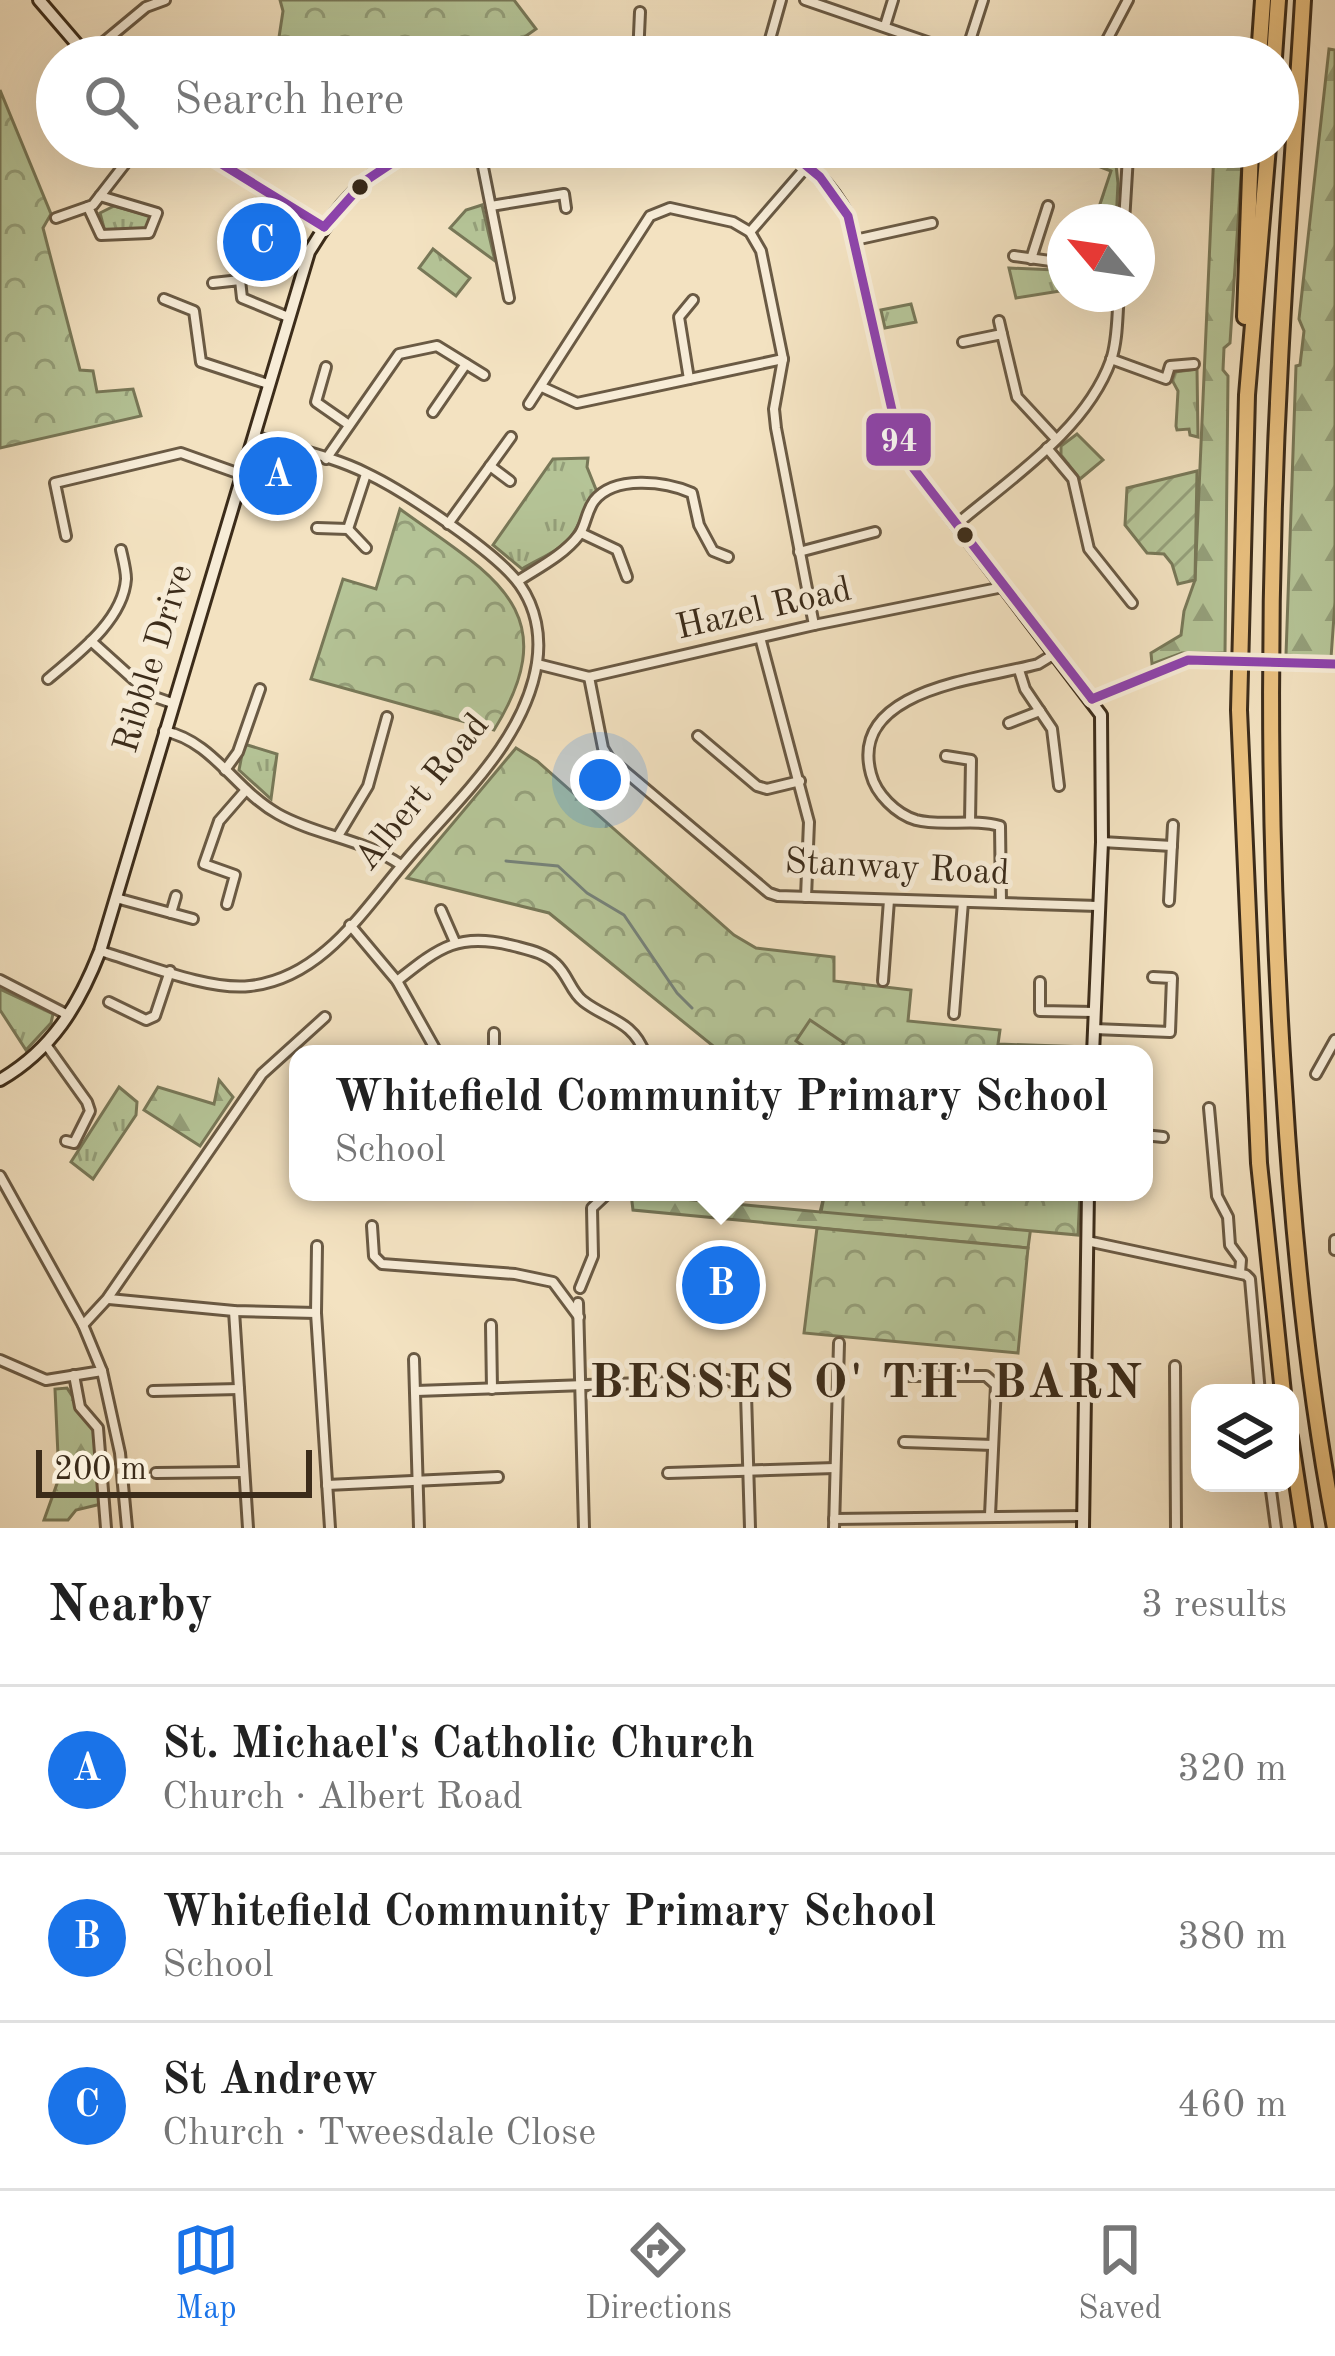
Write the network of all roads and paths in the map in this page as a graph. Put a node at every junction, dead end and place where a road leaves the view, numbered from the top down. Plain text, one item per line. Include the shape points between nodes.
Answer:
1 (39, 0) edge
2 (165, 0) edge
3 (781, 0) edge
4 (805, 0) edge
5 (893, 0) edge
6 (983, 0) edge
7 (1127, 0) edge
8 (1265, 0) edge
9 (1278, 0) edge
10 (1303, 0) edge
11 (143, 3) edge
12 (640, 12) dead end
13 (885, 26) junction
14 (70, 36) edge
15 (109, 36) edge
16 (639, 36) edge
17 (771, 36) edge
18 (912, 36) edge
19 (973, 36) edge
20 (1109, 36) edge
21 (1261, 36) edge
22 (1269, 36) edge
23 (1274, 36) edge
24 (1299, 67) edge
25 (121, 168) edge
26 (228, 168) edge
27 (378, 168) edge
28 (483, 168) edge
29 (806, 168) edge
30 (813, 168) edge
31 (1127, 168) edge
32 (1250, 168) edge
33 (1266, 168) edge
34 (1293, 168) edge
35 (100, 196) junction
36 (1125, 204) edge
37 (491, 206) junction
38 (88, 207) junction
39 (566, 208) dead end
40 (1047, 209) edge
41 (56, 218) dead end
42 (932, 223) dead end
43 (324, 227) junction
44 (751, 232) junction
45 (855, 240) junction
46 (1014, 256) dead end
47 (1031, 259) junction
48 (1047, 261) edge
49 (213, 283) dead end
50 (509, 298) dead end
51 (164, 299) dead end
52 (694, 300) dead end
53 (1117, 312) edge
54 (288, 317) junction
55 (999, 321) dead end
56 (1002, 334) junction
57 (963, 342) dead end
58 (783, 358) junction
59 (1112, 359) junction
60 (1250, 363) junction
61 (466, 364) junction
62 (1194, 364) dead end
63 (326, 367) dead end
64 (484, 375) dead end
65 (689, 379) junction
66 (268, 384) junction
67 (542, 387) junction
68 (529, 404) dead end
69 (433, 412) dead end
70 (349, 425) junction
71 (253, 435) junction
72 (512, 437) dead end
73 (1056, 439) junction
74 (1047, 448) junction
75 (326, 459) junction
76 (490, 466) junction
77 (366, 473) junction
78 (240, 474) junction
79 (511, 481) dead end
80 (702, 484) dead end
81 (692, 493) junction
82 (448, 524) junction
83 (957, 524) junction
84 (317, 528) dead end
85 (348, 530) junction
86 (875, 532) dead end
87 (581, 533) junction
88 (66, 536) dead end
89 (366, 548) dead end
90 (121, 550) dead end
91 (800, 552) junction
92 (728, 557) dead end
93 (628, 578) dead end
94 (518, 581) junction
95 (1005, 587) junction
96 (1132, 603) dead end
97 (814, 625) junction
98 (760, 640) junction
99 (92, 641) junction
100 (1055, 653) junction
101 (537, 664) junction
102 (1335, 664) edge
103 (1018, 670) junction
104 (589, 677) junction
105 (48, 679) dead end
106 (260, 689) dead end
107 (1092, 699) junction
108 (172, 703) junction
109 (1040, 711) junction
110 (387, 717) dead end
111 (1009, 723) dead end
112 (164, 731) junction
113 (698, 736) dead end
114 (946, 756) dead end
115 (225, 770) junction
116 (800, 781) junction
117 (1059, 786) dead end
118 (245, 790) junction
119 (970, 822) junction
120 (1173, 825) dead end
121 (338, 836) junction
122 (1102, 842) junction
123 (1172, 846) junction
124 (401, 865) junction
125 (176, 896) dead end
126 (806, 897) junction
127 (116, 898) junction
128 (889, 900) junction
129 (1169, 901) dead end
130 (963, 902) junction
131 (1001, 902) junction
132 (227, 904) dead end
133 (1098, 906) junction
134 (441, 910) dead end
135 (171, 914) junction
136 (193, 919) dead end
137 (350, 925) junction
138 (455, 942) junction
139 (100, 951) junction
140 (170, 971) junction
141 (1153, 977) dead end
142 (0, 980) edge
143 (397, 981) junction
144 (883, 981) dead end
145 (1040, 982) dead end
146 (109, 1002) dead end
147 (1094, 1012) junction
148 (954, 1014) dead end
149 (70, 1016) junction
150 (325, 1017) dead end
151 (1094, 1029) junction
152 (494, 1033) dead end
153 (1335, 1040) edge
154 (294, 1045) edge
155 (433, 1045) edge
156 (494, 1045) edge
157 (639, 1045) edge
158 (1093, 1045) edge
159 (47, 1046) junction
160 (289, 1050) edge
161 (1316, 1074) dead end
162 (0, 1080) edge
163 (1210, 1108) dead end
164 (1153, 1136) edge
165 (1163, 1137) dead end
166 (66, 1141) dead end
167 (0, 1176) edge
168 (599, 1201) edge
169 (1088, 1201) edge
170 (372, 1226) dead end
171 (1087, 1241) junction
172 (317, 1246) dead end
173 (1240, 1273) junction
174 (580, 1288) dead end
175 (107, 1299) junction
176 (578, 1303) dead end
177 (234, 1311) junction
178 (316, 1313) junction
179 (578, 1317) junction
180 (83, 1325) junction
181 (491, 1325) dead end
182 (839, 1343) dead end
183 (414, 1359) dead end
184 (0, 1360) edge
185 (1175, 1366) dead end
186 (102, 1371) junction
187 (74, 1375) junction
188 (908, 1376) dead end
189 (1259, 1384) edge
190 (1282, 1384) edge
191 (580, 1387) junction
192 (492, 1389) junction
193 (238, 1390) junction
194 (153, 1391) dead end
195 (416, 1391) junction
196 (904, 1442) dead end
197 (993, 1445) junction
198 (835, 1468) junction
199 (244, 1472) junction
200 (747, 1472) junction
201 (156, 1473) dead end
202 (668, 1473) dead end
203 (498, 1477) dead end
204 (418, 1483) junction
205 (327, 1485) junction
206 (1271, 1492) edge
207 (1298, 1492) edge
208 (990, 1514) junction
209 (1083, 1522) edge
210 (834, 1523) edge
211 (1335, 1526) edge
212 (106, 1528) edge
213 (127, 1528) edge
214 (248, 1528) edge
215 (330, 1528) edge
216 (418, 1528) edge
217 (584, 1528) edge
218 (750, 1528) edge
219 (1176, 1528) edge
220 (1276, 1528) edge
221 (1304, 1528) edge

1 - 14 street
2 - 11 street
3 - 17 street
4 - 13 street
5 - 13 street
6 - 19 street
7 - 20 street
8 - 21 highway
8 - 22 highway
9 - 23 highway
10 - 24 highway
11 - 15 street
12 - 16 street
13 - 18 street
25 - 35 street
26 - 43 street
27 - 43 street, Ribble Drive
28 - 37 street
29 - 44 street
30 - 45 street via 833,190
31 - 36 street
32 - 60 highway
33 - 60 highway
34 - 211 highway via 1271,595 1270,860 1291,1196
35 - 38 street
35 - 38 street via 157,213 149,233 101,235
37 - 39 street via 564,194
37 - 50 street
38 - 41 street
40 - 47 street
42 - 45 street
43 - 54 street, Ribble Drive
44 - 58 street
44 - 67 street via 689,210 650,216
45 - 83 street via 899,441
46 - 47 street
47 - 48 street
49 - 54 street via 240,280 242,298
51 - 66 street via 194,311 201,362
52 - 65 street via 679,317
53 - 59 street
54 - 66 street, Ribble Drive
55 - 56 street
56 - 57 street
56 - 73 street via 1017,397
58 - 65 street
58 - 91 street via 773,409
59 - 62 street via 1166,379 1170,366
59 - 73 street
60 - 190 highway via 1242,851 1259,1163
61 - 64 street
61 - 69 street
61 - 70 street via 437,346 399,354
63 - 70 street via 316,402
65 - 67 street via 577,403
66 - 71 street, Ribble Drive
67 - 68 street
70 - 75 street
71 - 75 street
71 - 78 street, Ribble Drive
72 - 76 street
73 - 74 street
74 - 83 street
74 - 96 street via 1081,500 1089,549
75 - 77 street
76 - 79 street
76 - 82 street
77 - 82 street
77 - 85 street
78 - 88 street via 181,453 56,484
78 - 108 street, Ribble Drive
80 - 81 street
81 - 87 street via 617,485 596,499
81 - 92 street via 710,555
82 - 94 street
83 - 95 street
84 - 85 street
85 - 89 street
86 - 91 street
87 - 93 street via 617,550
87 - 94 street
90 - 99 street via 122,596
91 - 97 street
94 - 101 street via 537,626
95 - 97 street, Hazel Road
95 - 100 street
97 - 98 street, Hazel Road
98 - 104 street, Hazel Road
98 - 116 street
99 - 105 street
99 - 108 street via 152,696
100 - 103 street
100 - 107 street
101 - 104 street, Hazel Road
101 - 124 street, Albert Road via 503,745
102 - 107 street, bridge via 1188,660
103 - 109 street
103 - 119 street via 898,702 875,730 870,771 889,804 917,820
104 - 126 street, Stanway Road via 608,758 770,893
106 - 115 street
107 - 122 street via 1104,726
108 - 112 street, Ribble Drive
109 - 111 street
109 - 117 street via 1052,729
110 - 121 street via 368,786
112 - 115 street via 189,736
112 - 127 street, Ribble Drive
113 - 116 street via 757,786
114 - 119 street via 970,760
115 - 118 street
116 - 126 street
118 - 121 street via 278,814
118 - 132 street via 219,821 205,864 235,875
119 - 131 street via 1003,830
120 - 123 street
121 - 124 street
122 - 123 street
122 - 133 street
123 - 129 street
124 - 137 street, Albert Road
125 - 135 street
126 - 128 street, Stanway Road
127 - 135 street
127 - 139 street, Ribble Drive
128 - 130 street, Stanway Road
128 - 144 street
130 - 131 street, Stanway Road
130 - 148 street
131 - 133 street, Stanway Road
133 - 147 street
134 - 138 street
135 - 136 street
137 - 140 street, Albert Road via 310,966 253,986
137 - 143 street
138 - 143 street
138 - 157 street via 501,943 553,959 585,1004 625,1025
139 - 140 street, Albert Road
139 - 149 street, Ribble Drive
140 - 146 street via 155,1016 146,1020
141 - 151 street via 1172,978 1170,1032
142 - 149 street
143 - 155 street
145 - 147 street via 1040,1011
147 - 151 street
149 - 159 street, Ribble Drive
150 - 154 street
151 - 158 street
152 - 156 street
153 - 161 street
159 - 162 street, Ribble Drive
159 - 166 street via 90,1111 74,1144
160 - 175 street via 262,1074
163 - 173 street via 1217,1196
164 - 165 street
167 - 180 street
168 - 174 street
169 - 171 street
170 - 179 street via 382,1264 553,1282
171 - 173 street
171 - 209 street
172 - 178 street
173 - 189 street via 1250,1279
175 - 177 street
175 - 180 street
176 - 179 street
177 - 178 street
177 - 193 street
178 - 205 street
179 - 191 street
180 - 186 street
181 - 192 street
182 - 198 street
183 - 195 street
184 - 187 street via 46,1380
185 - 219 street
186 - 187 street
186 - 213 street
187 - 212 street via 80,1407 98,1428
188 - 197 street via 986,1376 996,1385
191 - 192 street
191 - 200 street via 738,1384 746,1394
191 - 217 street
192 - 195 street
193 - 194 street
193 - 199 street
195 - 204 street
196 - 197 street
197 - 208 street
198 - 200 street
198 - 210 street
199 - 201 street
199 - 214 street
200 - 202 street
200 - 218 street
203 - 204 street
204 - 205 street
204 - 216 street
205 - 215 street
206 - 220 street
207 - 221 highway
208 - 209 street
208 - 210 street

